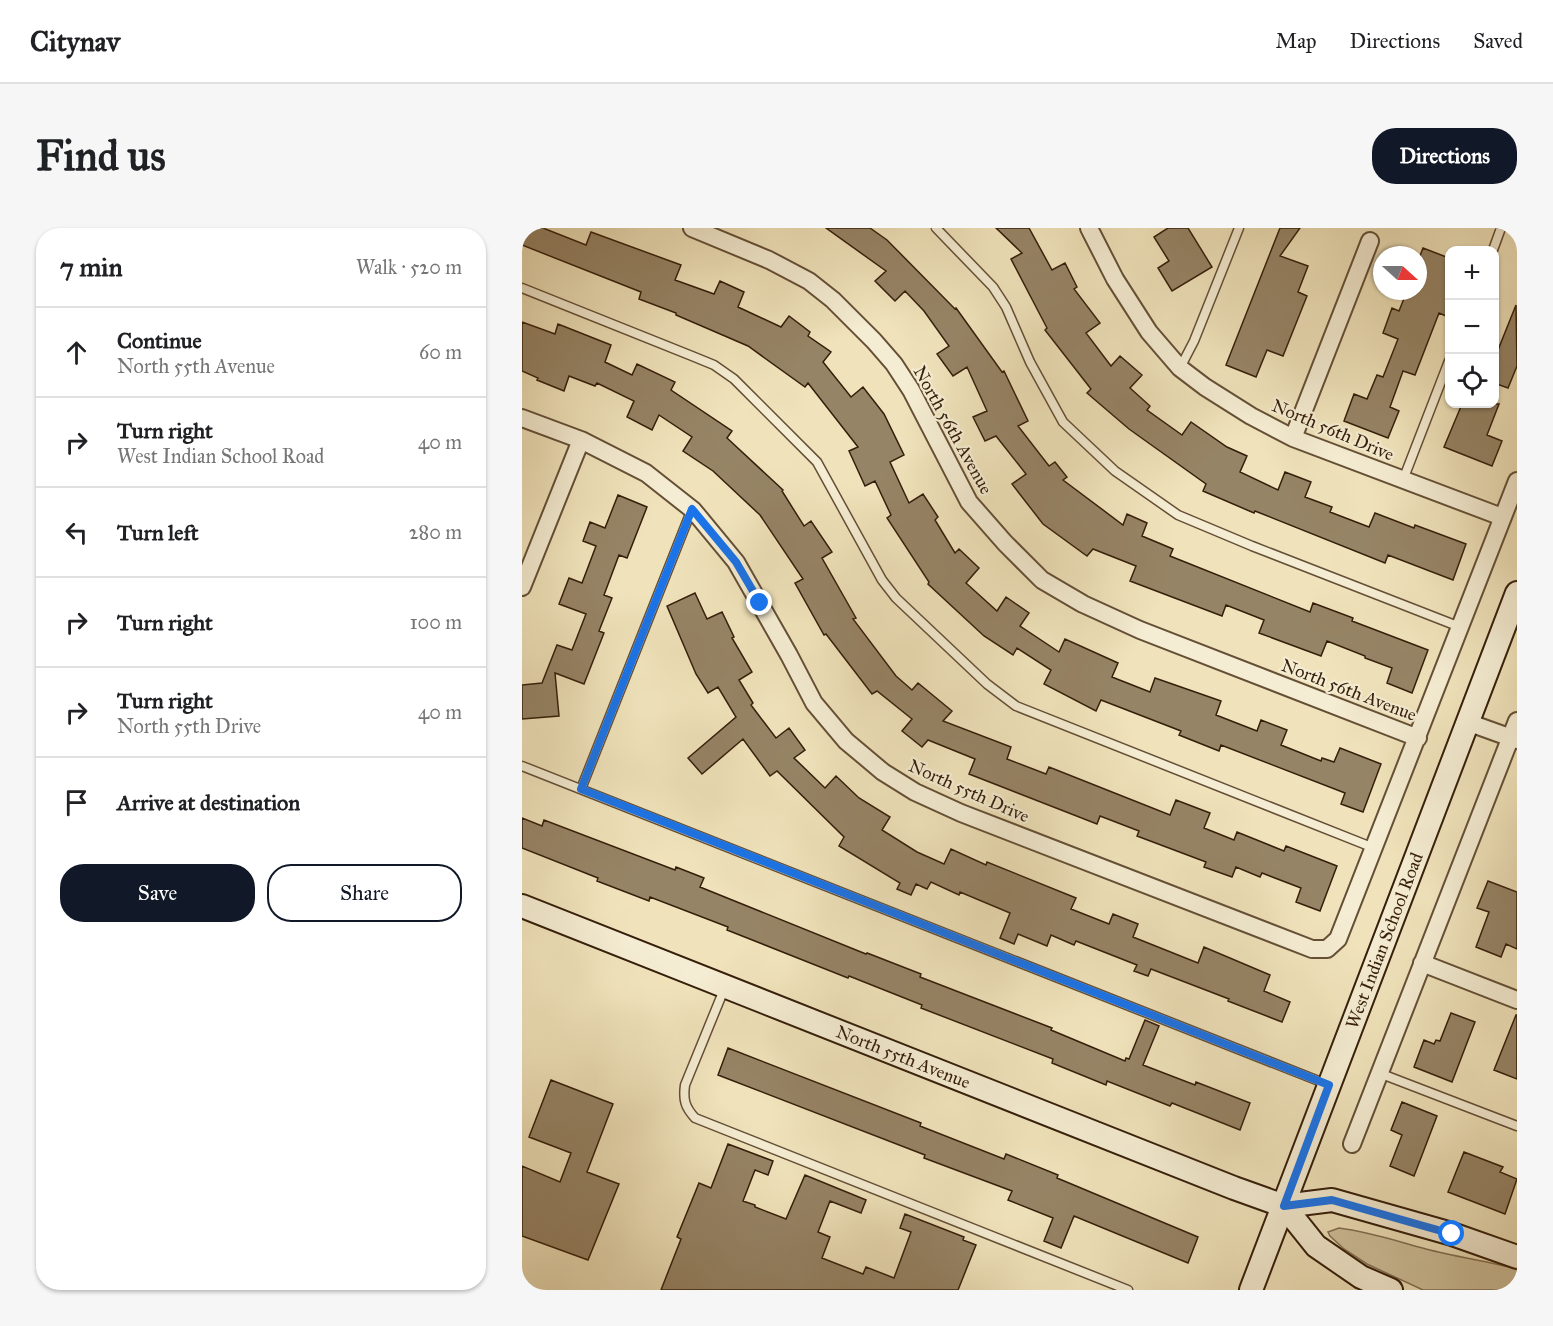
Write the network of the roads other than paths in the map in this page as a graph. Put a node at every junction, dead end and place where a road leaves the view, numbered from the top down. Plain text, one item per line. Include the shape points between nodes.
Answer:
1 (692, 228) edge
2 (936, 228) edge
3 (1089, 228) edge
4 (1239, 228) edge
5 (1501, 228) edge
6 (1370, 241) dead end
7 (1494, 246) edge
8 (522, 288) edge
9 (1180, 368) junction
10 (1445, 371) edge
11 (522, 418) edge
12 (1293, 438) junction
13 (581, 440) junction
14 (1403, 480) junction
15 (1517, 481) edge
16 (692, 509) junction
17 (1502, 518) junction
18 (522, 587) edge
19 (1517, 593) edge
20 (1461, 627) junction
21 (1517, 721) edge
22 (1467, 722) junction
23 (1418, 738) junction
24 (1514, 739) edge
25 (522, 766) edge
26 (581, 789) junction
27 (1374, 848) junction
28 (522, 906) edge
29 (1422, 963) junction
30 (725, 985) junction
31 (1517, 1000) edge
32 (1379, 1073) junction
33 (1329, 1085) junction
34 (1517, 1126) edge
35 (1352, 1144) dead end
36 (1284, 1206) junction
37 (1517, 1257) edge
38 (1128, 1290) edge
39 (1251, 1290) edge
40 (1391, 1290) edge

1 - 23 street, North 56th Avenue via 809,281 874,341 911,390 969,502 1042,580 1140,630
2 - 20 lane via 993,287 1063,422 1115,471 1178,514
3 - 9 street, North 56th Drive via 1132,307
4 - 9 lane
5 - 7 lane
6 - 12 street
8 - 27 lane via 714,365 734,379 817,462 882,580 896,598 987,684 1016,706
9 - 12 street, North 56th Drive via 1242,410
10 - 14 lane
11 - 13 street, North 55th Drive
12 - 14 street, North 56th Drive
13 - 16 street, North 55th Drive via 646,473
13 - 18 street
14 - 17 street, North 56th Drive
15 - 17 street
16 - 26 lane
16 - 27 street, North 55th Drive via 736,562 814,703 846,741 915,792 1312,949 1327,949 1338,939
17 - 20 street
19 - 22 street, West Indian School Road
20 - 23 street
21 - 24 street
22 - 24 street
22 - 33 street, West Indian School Road
23 - 27 street
24 - 29 street
25 - 26 lane
26 - 33 lane
28 - 30 street, North 55th Avenue
29 - 31 street
29 - 32 street
30 - 36 street, North 55th Avenue
30 - 38 lane via 685,1085 686,1108 695,1118
32 - 34 lane
32 - 35 street
33 - 36 street, West Indian School Road
36 - 37 street, North 55th Avenue via 1332,1200
36 - 39 street, West Indian School Road
36 - 40 street via 1316,1246 1362,1277

